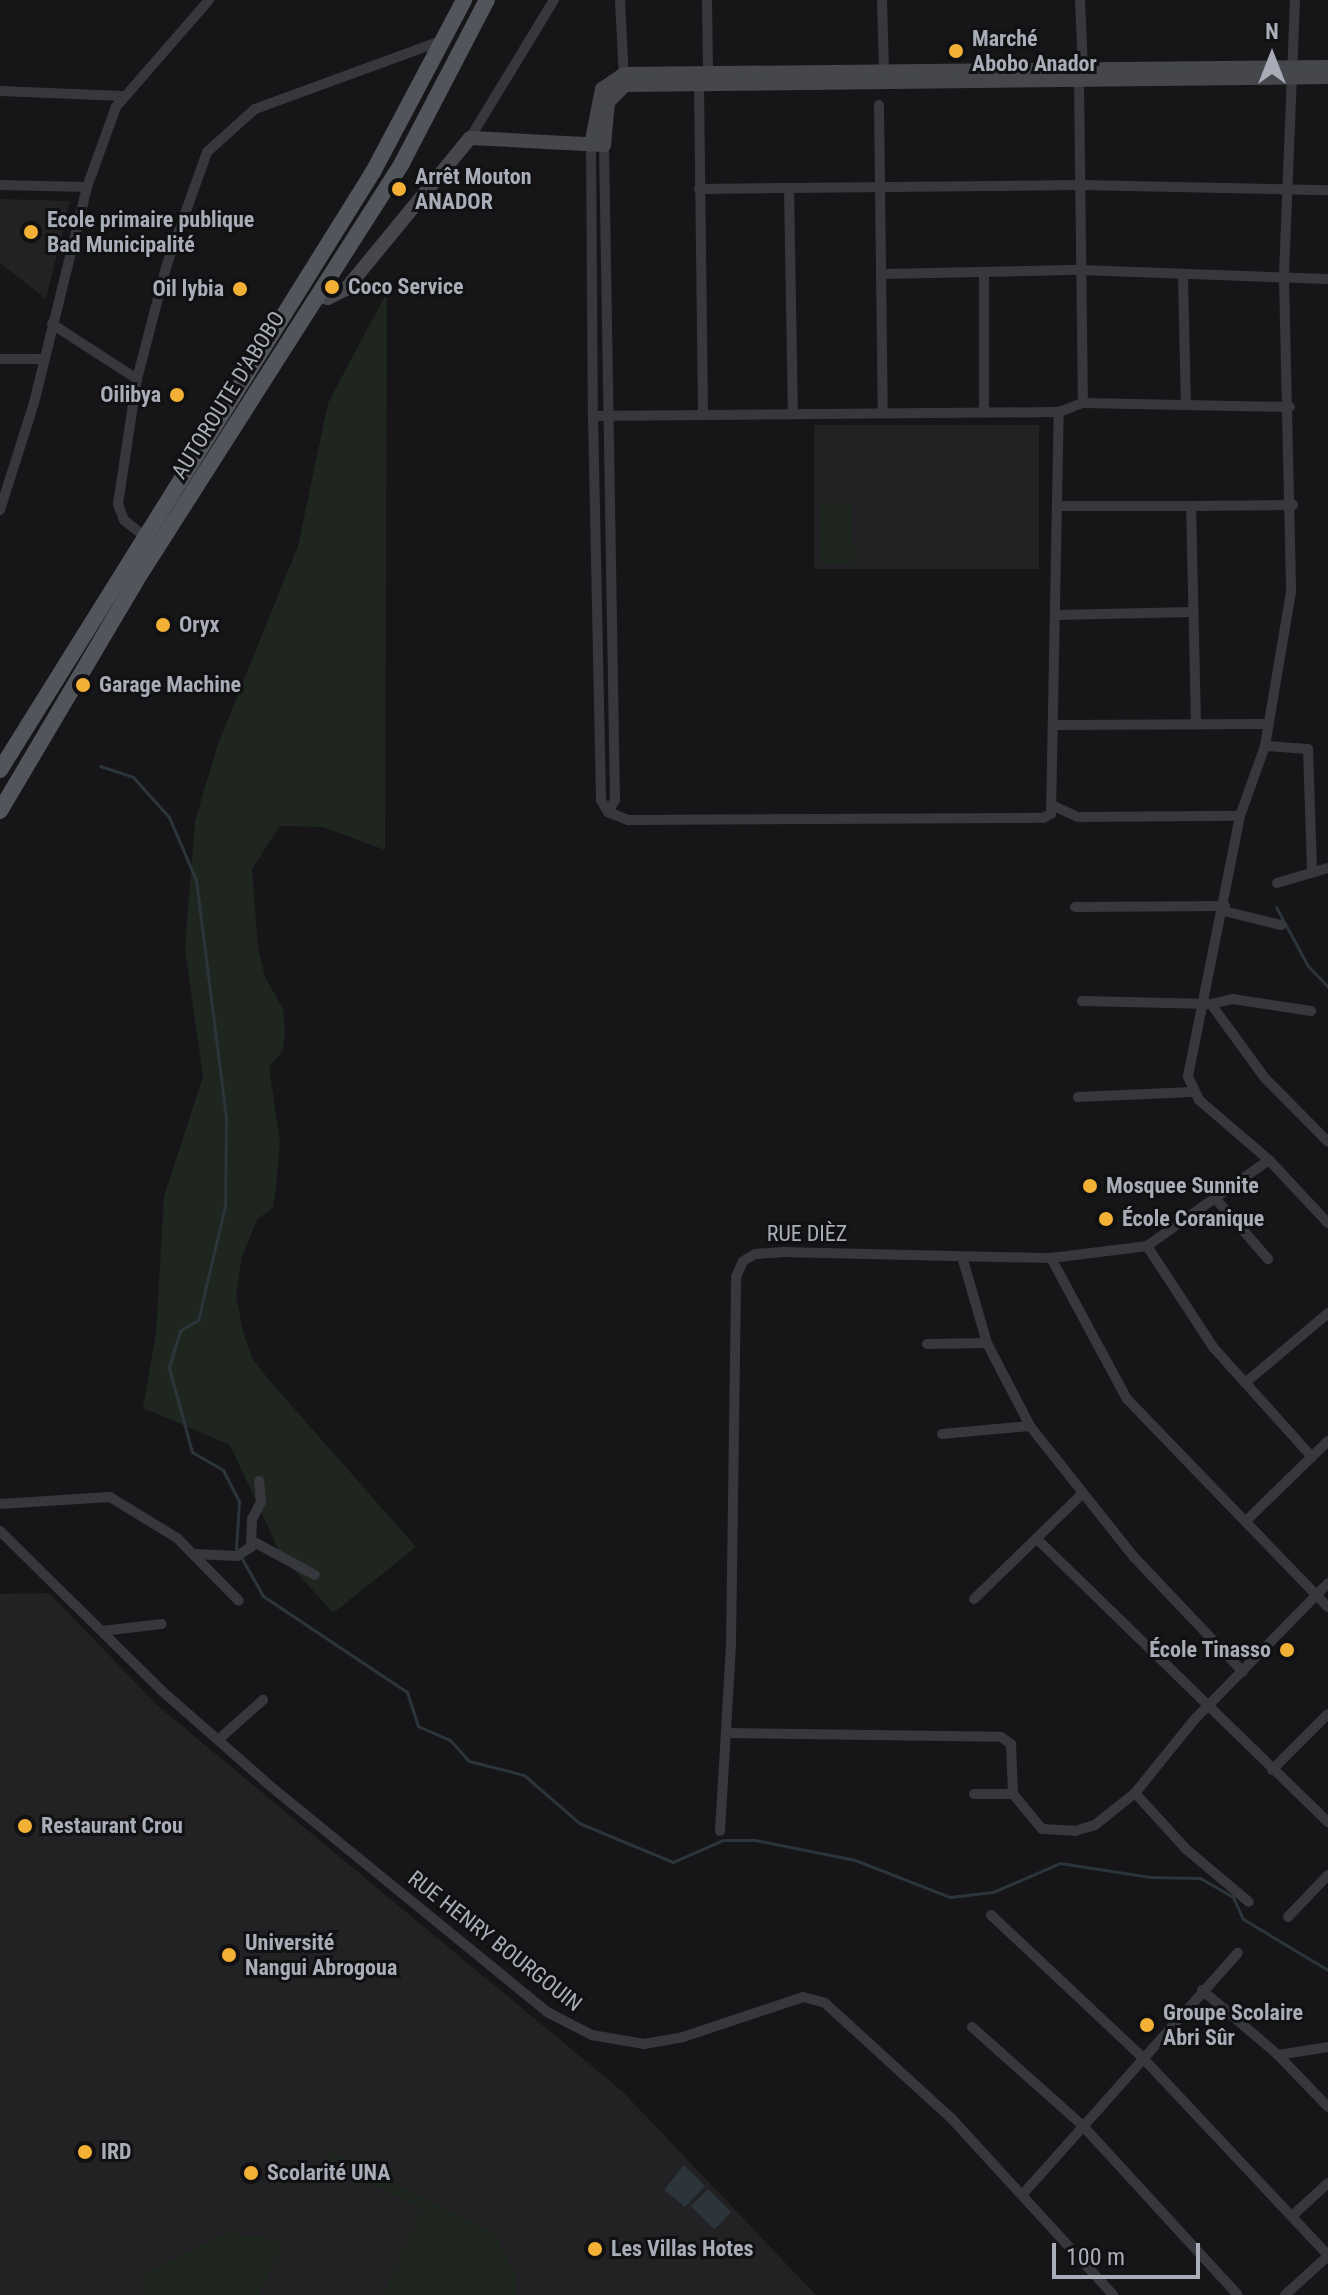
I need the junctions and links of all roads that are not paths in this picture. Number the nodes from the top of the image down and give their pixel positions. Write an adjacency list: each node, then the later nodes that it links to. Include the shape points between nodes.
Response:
1 (209, 0): 19 (street)
2 (464, 0): 10 (main road)
3 (487, 0): 37 (main road, AUTOROUTE D'ABOBO, via 402,163)
4 (554, 0): 21 (street)
5 (620, 0): 17 (street)
6 (707, 0): 16 (street)
7 (882, 0): 12 (street)
8 (1080, 0): 14 (street)
9 (1295, 0): 13 (street)
10 (445, 40): 41 (street, via 255,109 212,143 167,264); 56 (main road, via 373,172)
11 (1328, 67): 13 (main road)
12 (884, 70): 14 (main road); 16 (main road)
13 (1292, 72): 14 (main road); 15 (main road); 29 (street)
14 (1081, 75): 16 (main road); 24 (street)
15 (1328, 77)
16 (703, 79): 17 (main road); 28 (street)
17 (624, 80): 22 (main road, via 602,89)
18 (0, 91): 19 (street)
19 (122, 96): 26 (street)
20 (879, 105): 25 (street)
21 (470, 138): 22 (main road); 37 (main road, via 346,289 328,298)
22 (598, 145): 50 (street); 51 (street)
23 (0, 185): 26 (street)
24 (1080, 185): 25 (street); 29 (street); 31 (street)
25 (880, 186): 27 (street); 33 (street)
26 (87, 187): 38 (street)
27 (789, 188): 28 (street); 48 (street)
28 (699, 189): 49 (street)
29 (1286, 189): 30 (street); 35 (street)
30 (1328, 190)
31 (1080, 270): 32 (street); 34 (street); 42 (street)
32 (984, 272): 33 (street); 45 (street)
33 (881, 274): 47 (street)
34 (1183, 277): 35 (street); 43 (street)
35 (1284, 278): 36 (street); 44 (street)
36 (1328, 279)
37 (317, 296): 65 (main road, AUTOROUTE D'ABOBO, via 141,573)
38 (52, 324): 40 (street); 41 (street)
39 (0, 359): 40 (street)
40 (43, 359): 55 (street)
41 (137, 379): 56 (street, via 118,504 124,520)
42 (1083, 403): 43 (street); 46 (street)
43 (1186, 405): 44 (street)
44 (1290, 407): 52 (street)
45 (984, 412): 46 (street); 47 (street)
46 (1059, 412): 53 (street)
47 (883, 413): 48 (street)
48 (793, 414): 49 (street)
49 (703, 415): 51 (street)
50 (593, 416): 51 (street); 66 (street, via 601,800)
51 (610, 416): 66 (street, via 615,800)
52 (1293, 505): 54 (street); 60 (street, via 1291,592)
53 (1058, 506): 54 (street); 58 (street)
54 (1191, 506): 57 (street)
55 (0, 510)
56 (143, 535): 63 (main road)
57 (1193, 612): 58 (street); 59 (street)
58 (1056, 615): 61 (street)
59 (1196, 724): 60 (street); 61 (street)
60 (1268, 724): 62 (street)
61 (1055, 725): 64 (street)
62 (1265, 746): 67 (street); 69 (street, via 1308,749)
63 (0, 770)
64 (1054, 806): 66 (street, via 1043,818 628,820); 67 (street, via 1078,817)
65 (0, 811)
66 (608, 812)
67 (1240, 816): 72 (street)
68 (1328, 868): 69 (street)
69 (1312, 872): 70 (street)
70 (1277, 883)
71 (1075, 907): 72 (street)
72 (1224, 909): 73 (street); 75 (street)
73 (1281, 925)
74 (1082, 1001): 75 (street)
75 (1207, 1002): 76 (street, via 1232,999); 77 (street, via 1188,1064); 79 (street, via 1264,1077)
76 (1311, 1011)
77 (1192, 1092): 78 (street); 80 (street)
78 (1078, 1097)
79 (1328, 1142)
80 (1269, 1160): 81 (street, RUE DIÈZ); 82 (street)
81 (1215, 1198): 83 (street, RUE DIÈZ); 85 (street)
82 (1328, 1223)
83 (1147, 1246): 84 (street, RUE DIÈZ); 90 (street, via 1197,1326)
84 (1051, 1258): 86 (street, RUE DIÈZ); 98 (street, via 1127,1399)
85 (1268, 1259)
86 (963, 1260): 88 (street); 115 (street, RUE DIÈZ, via 781,1252 755,1254 743,1261 736,1277)
87 (1328, 1313): 90 (street)
88 (987, 1343): 89 (street); 91 (street)
89 (927, 1344)
90 (1245, 1383): 94 (street)
91 (1030, 1426): 92 (street); 96 (street)
92 (942, 1434)
93 (1328, 1441): 94 (street)
94 (1312, 1457): 98 (street)
95 (259, 1481): 101 (street)
96 (1082, 1494): 100 (street); 111 (street)
97 (0, 1504): 102 (street, via 110,1497)
98 (1247, 1520): 105 (street)
99 (0, 1531): 110 (street, RUE HENRY BOURGOUIN)
100 (1038, 1540): 106 (street); 113 (street)
101 (252, 1545): 102 (street, via 237,1556); 103 (street)
102 (195, 1554): 107 (street)
103 (315, 1575)
104 (1328, 1583): 105 (street)
105 (1316, 1595): 108 (street); 111 (street)
106 (974, 1599)
107 (239, 1601)
108 (1328, 1607)
109 (162, 1624): 110 (street)
110 (102, 1631): 116 (street, RUE HENRY BOURGOUIN)
111 (1243, 1672): 113 (street)
112 (263, 1700): 116 (street)
113 (1208, 1706): 117 (street); 118 (street)
114 (1328, 1714): 117 (street)
115 (728, 1733): 120 (street, via 1001,1737 1011,1744); 122 (street)
116 (219, 1739): 136 (street, RUE HENRY BOURGOUIN, via 322,1829 562,2021 612,2041 662,2042 787,2001 814,1998 952,2119)
117 (1272, 1770): 121 (street)
118 (1135, 1793): 120 (street, via 1095,1825 1055,1832 1042,1829); 124 (street, via 1186,1849)
119 (974, 1794): 120 (street)
120 (1013, 1794)
121 (1328, 1822)
122 (720, 1831)
123 (1328, 1875): 126 (street)
124 (1249, 1902)
125 (991, 1915): 132 (street)
126 (1288, 1917)
127 (1238, 1953): 128 (street)
128 (1202, 1990): 131 (street); 132 (street)
129 (972, 2027): 134 (street)
130 (1328, 2047): 131 (street)
131 (1278, 2055): 133 (street)
132 (1141, 2056): 134 (street); 137 (street)
133 (1328, 2107)
134 (1083, 2126): 136 (street); 140 (street)
135 (1328, 2183): 137 (street)
136 (1023, 2194): 139 (street, RUE HENRY BOURGOUIN)
137 (1292, 2216): 138 (street)
138 (1328, 2255): 141 (street)
139 (1113, 2295)
140 (1238, 2295)
141 (1285, 2295)

